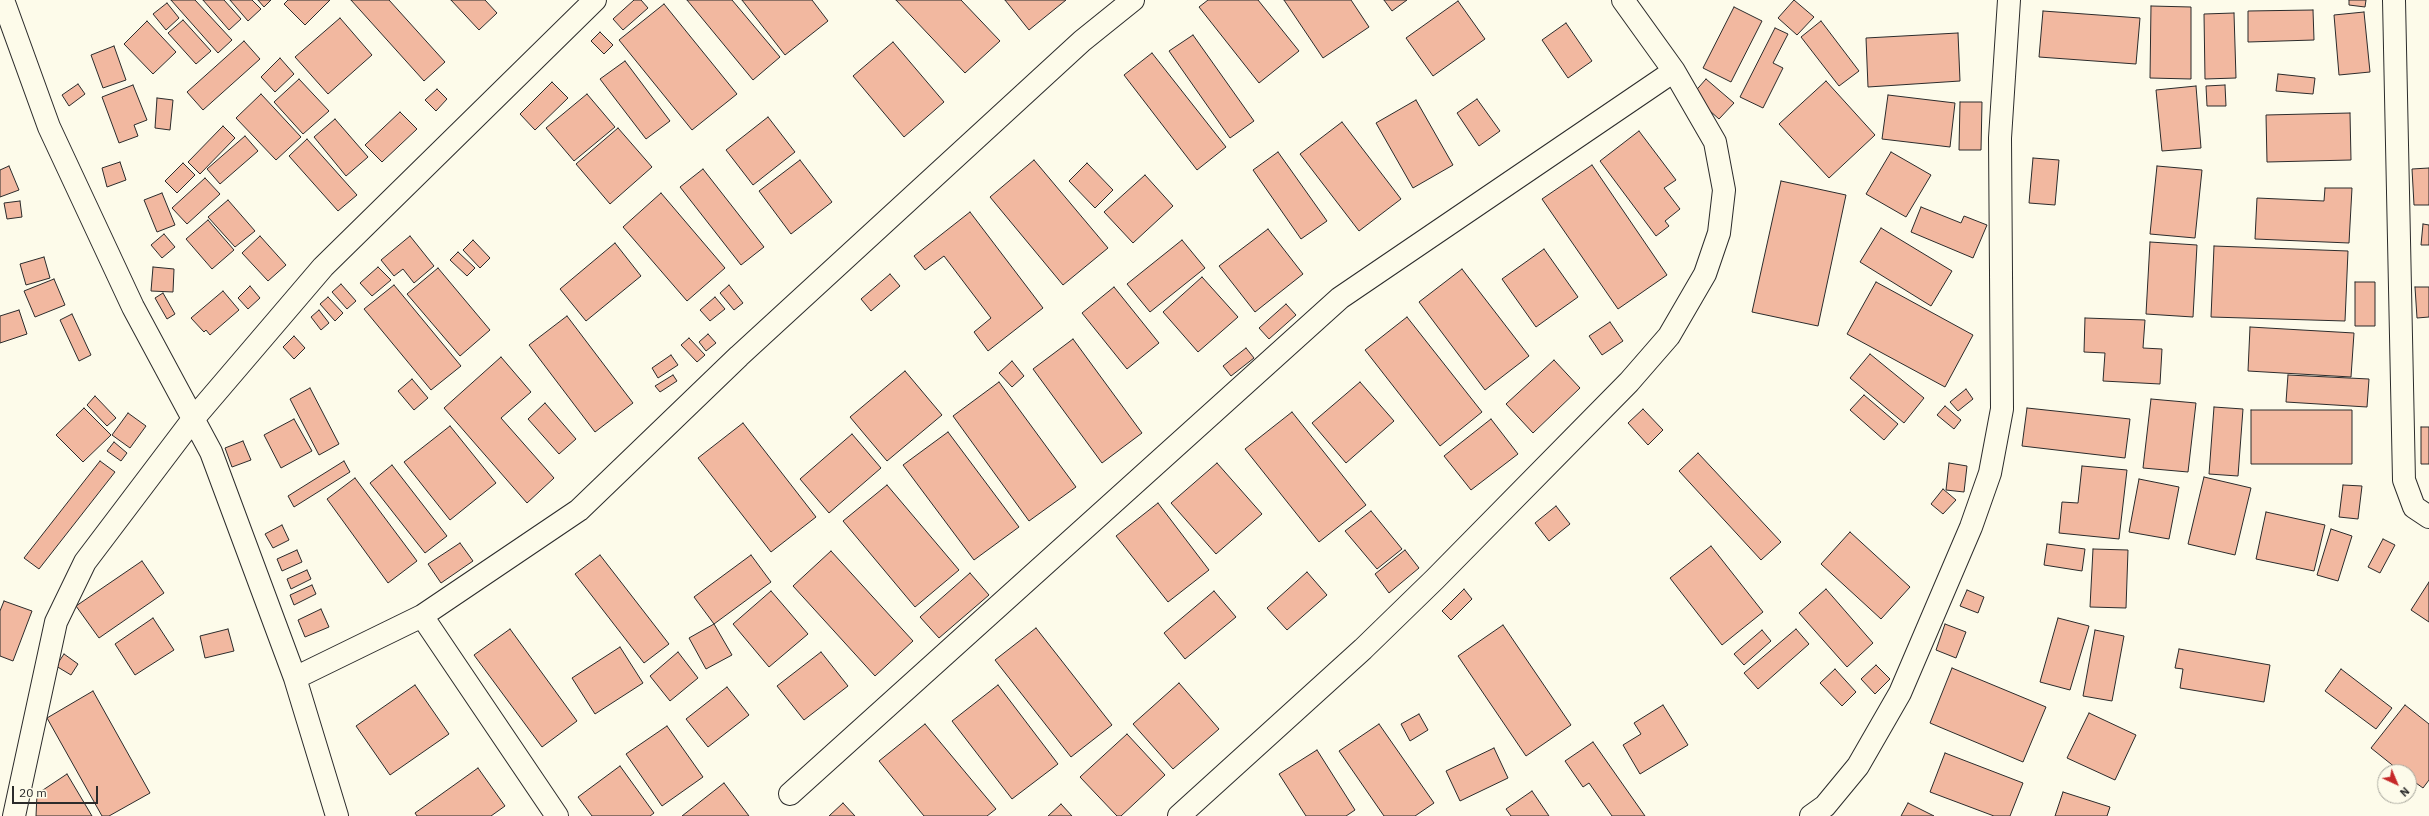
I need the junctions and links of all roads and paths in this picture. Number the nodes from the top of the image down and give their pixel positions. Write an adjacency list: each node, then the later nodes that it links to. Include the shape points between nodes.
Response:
1 (3, 0): 8 (street, via 52,134 133,307)
2 (595, 0): 8 (street, via 323,268)
3 (1133, 0): 10 (street, via 1082,41 757,340 579,510)
4 (1623, 0): 7 (street)
5 (2008, 0): 17 (street, via 2000,138 2002,409 1990,473 1971,528 1900,693 1858,766 1825,806)
6 (2394, 0): 9 (street, via 2404,480 2414,507)
7 (1674, 71): 12 (street, via 1340,298); 16 (street, via 1715,142 1724,190 1719,233 1705,274 1669,336 1629,382 1435,579 1357,654)
8 (194, 418): 11 (street, via 224,483); 13 (street, via 85,562 56,622)
9 (2429, 517)
10 (422, 616): 11 (street); 15 (street)
11 (295, 678): 14 (street)
12 (790, 794)
13 (14, 816)
14 (337, 816)
15 (557, 816)
16 (1179, 816)
17 (1811, 816)

